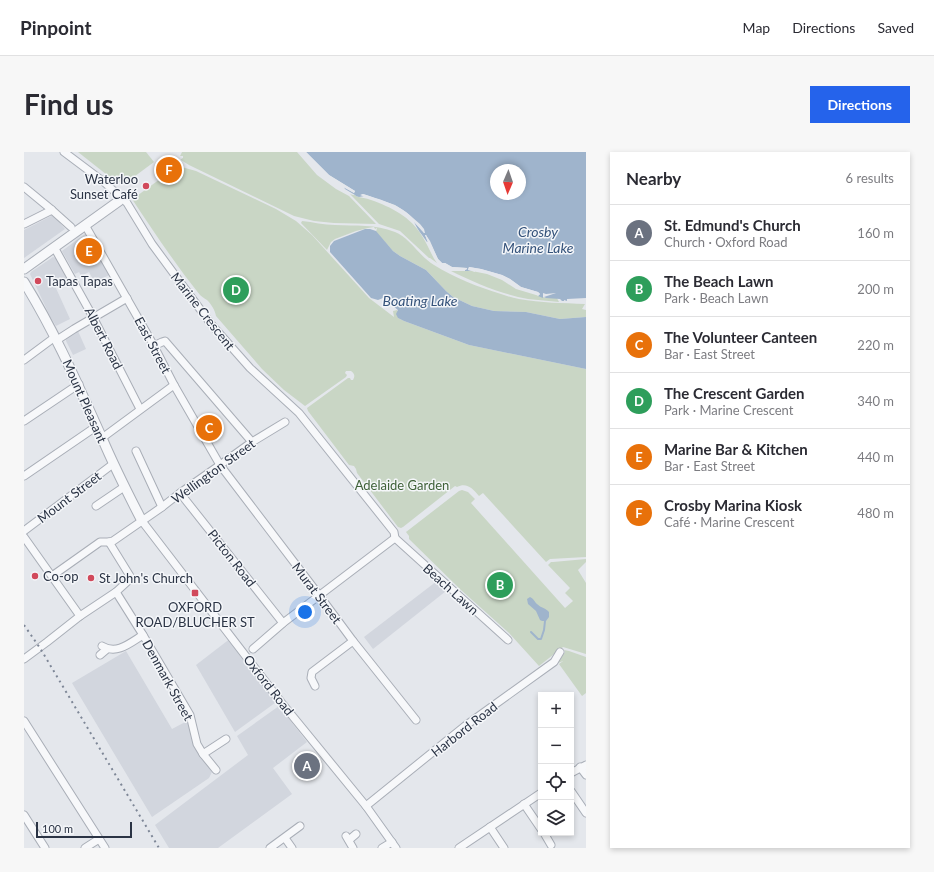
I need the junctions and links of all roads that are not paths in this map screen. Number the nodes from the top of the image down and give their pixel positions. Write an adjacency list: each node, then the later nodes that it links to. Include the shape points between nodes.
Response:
1 (64, 152): 3 (street, Marine Crescent)
2 (24, 187): 4 (street)
3 (121, 197): 6 (street); 35 (street, Marine Crescent, via 211,324 250,368 299,413 394,532)
4 (52, 210): 5 (street); 7 (street)
5 (24, 224)
6 (85, 225): 8 (street); 11 (street, East Street)
7 (71, 227)
8 (54, 247): 9 (street); 12 (street, Albert Road)
9 (24, 269)
10 (24, 282): 13 (street, Mount Pleasant)
11 (127, 298): 12 (street); 14 (street, East Street)
12 (93, 317): 13 (street); 18 (street, Albert Road)
13 (56, 338): 15 (street); 16 (street, Mount Pleasant)
14 (154, 346): 17 (street, East Street); 23 (street, via 166,341)
15 (24, 360)
16 (78, 384): 19 (street); 21 (street, Mount Pleasant)
17 (174, 385): 18 (street); 26 (street, East Street)
18 (140, 409): 22 (street)
19 (24, 421)
20 (285, 422): 23 (street, Wellington Street)
21 (97, 426): 22 (street, Mount Pleasant); 27 (street)
22 (102, 438): 25 (street, Mount Pleasant)
23 (252, 442): 26 (street, Wellington Street)
24 (136, 451): 31 (street)
25 (113, 464): 28 (street, Mount Pleasant); 33 (street, Mount Street)
26 (220, 466): 29 (street, Wellington Street); 39 (street, Murat Street)
27 (24, 476)
28 (124, 487): 30 (street); 32 (street, Mount Pleasant)
29 (180, 493): 31 (street, Wellington Street); 41 (street, Picton Road)
30 (96, 506)
31 (162, 507): 32 (street, Wellington Street)
32 (142, 521): 36 (street, Wellington Street); 61 (street, Oxford Road, via 281,702)
33 (24, 531)
34 (24, 537): 37 (street)
35 (395, 538): 39 (street); 43 (street, Beach Lawn)
36 (109, 542): 37 (street, Wellington Street, via 100,542); 38 (street, via 130,576)
37 (52, 576): 40 (street)
38 (116, 592): 40 (street); 42 (street, Denmark Street)
39 (319, 595): 41 (street); 44 (street, Murat Street)
40 (80, 616): 48 (street)
41 (283, 623): 45 (street)
42 (143, 635): 47 (street, via 115,650 104,648); 53 (street, Denmark Street, via 190,714)
43 (508, 640)
44 (353, 641): 49 (street, via 332,660 312,672 311,678); 50 (street, Murat Street)
45 (254, 649)
46 (560, 652): 61 (street, Harbord Road, via 554,662 465,726)
47 (100, 655)
48 (24, 659)
49 (315, 686)
50 (416, 720)
51 (24, 721): 69 (street)
52 (226, 739): 53 (street)
53 (203, 754): 55 (street, Denmark Street)
54 (583, 766): 56 (street); 57 (street)
55 (216, 770)
56 (574, 771)
57 (586, 775)
58 (538, 795): 60 (street)
59 (574, 795): 62 (street)
60 (524, 804): 64 (street); 66 (street)
61 (366, 806): 71 (street, Oxford Road)
62 (586, 813)
63 (24, 815): 73 (street)
64 (538, 825)
65 (300, 826): 70 (street)
66 (490, 827): 80 (street); 81 (street)
67 (356, 834): 78 (street, via 348,838)
68 (546, 836): 72 (street)
69 (99, 838): 74 (street); 75 (street)
70 (285, 838): 76 (street); 77 (street)
71 (394, 845): 79 (street)
72 (551, 845)
73 (45, 848)
74 (85, 848)
75 (105, 848)
76 (270, 848)
77 (292, 848)
78 (353, 848)
79 (382, 848)
80 (458, 848)
81 (504, 848)

